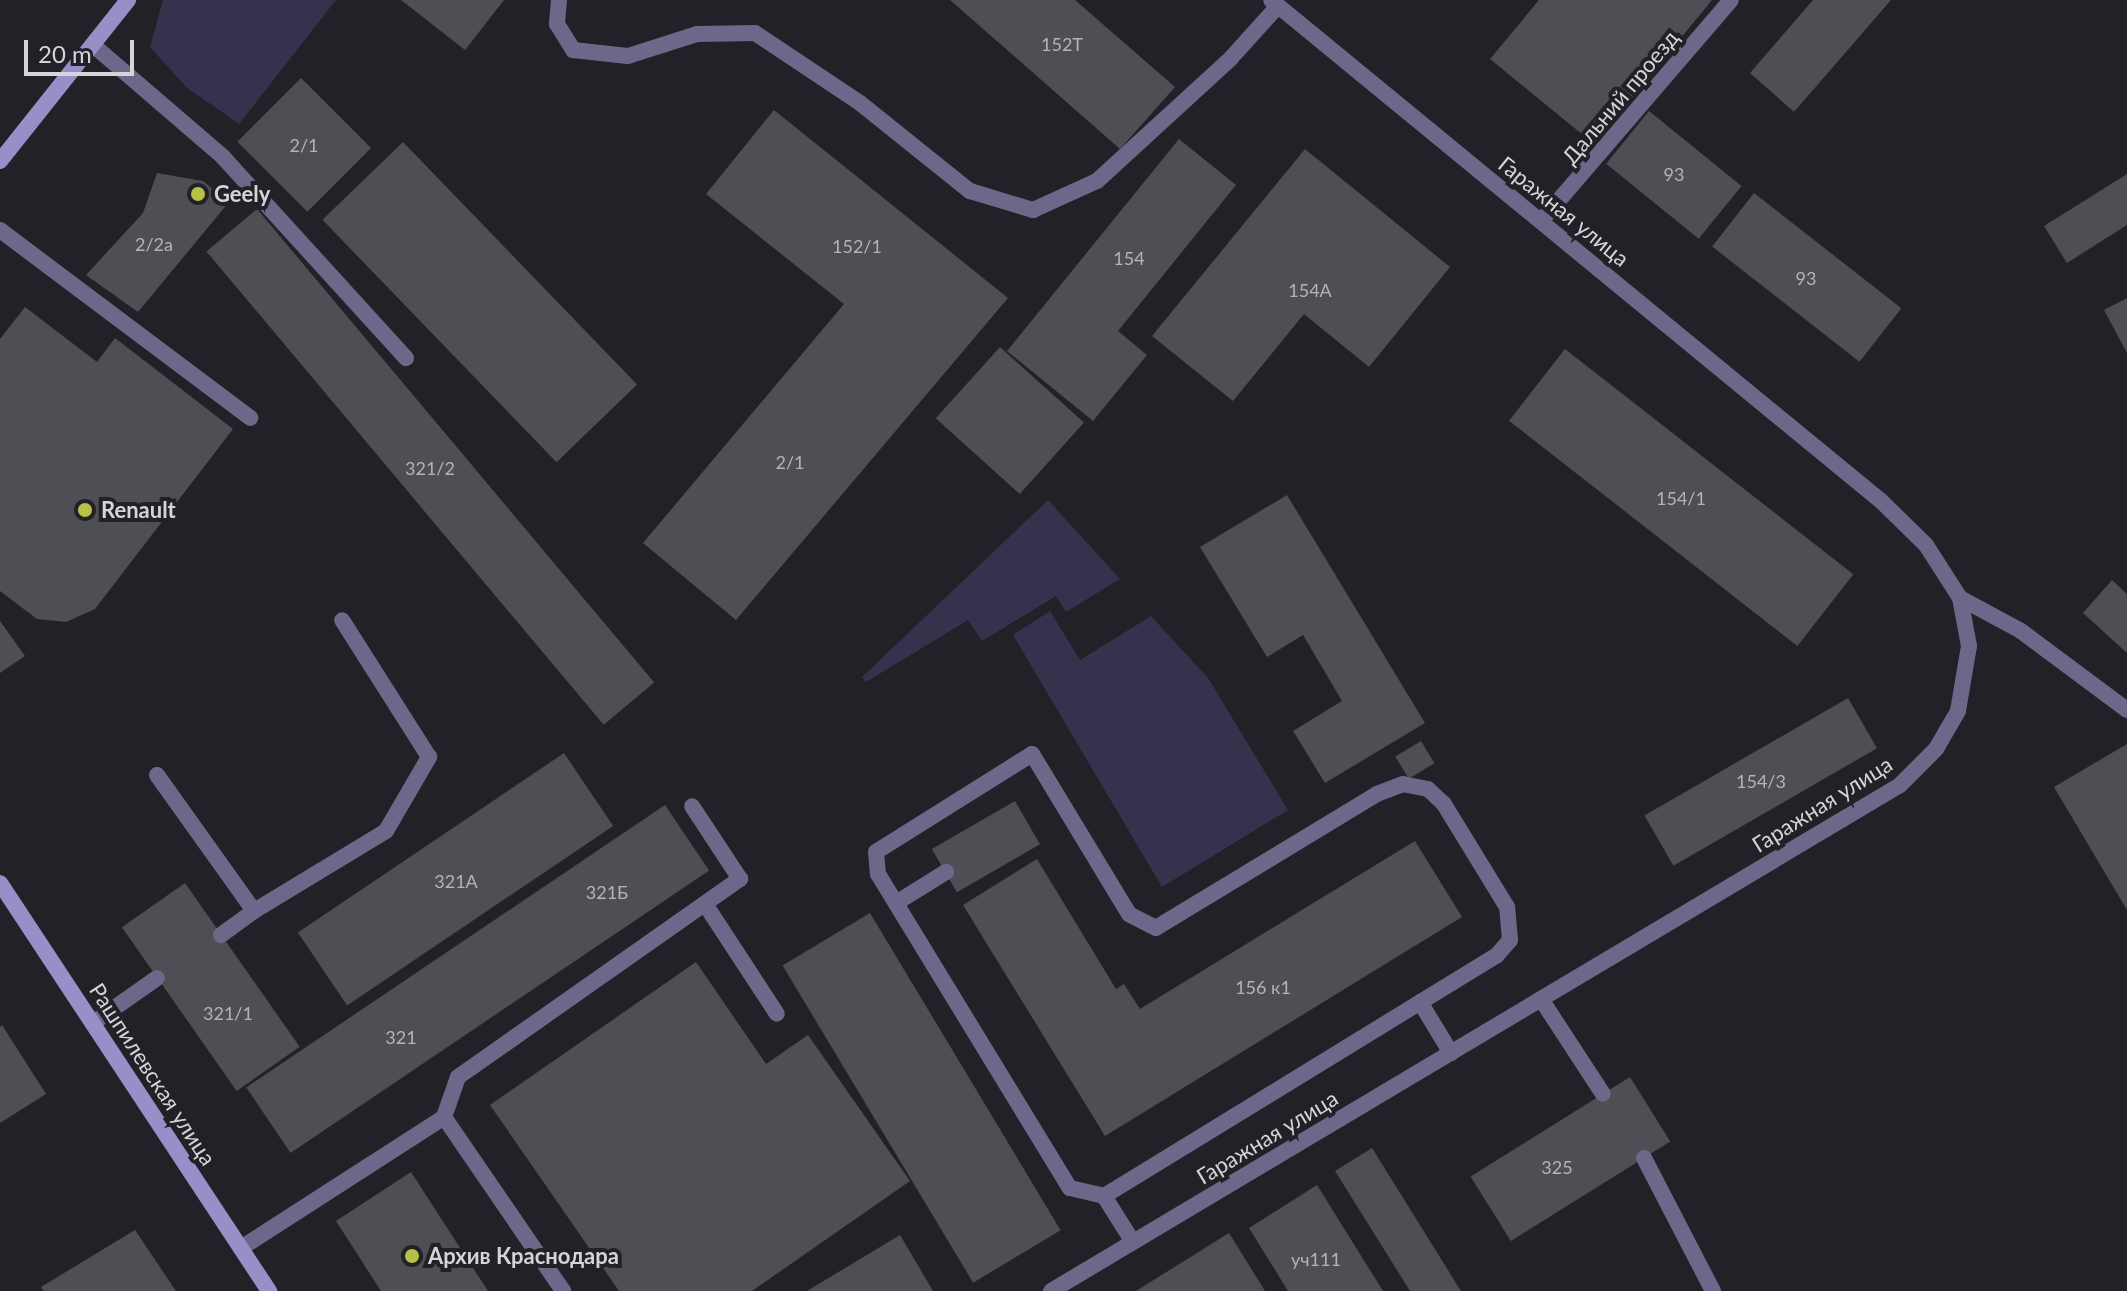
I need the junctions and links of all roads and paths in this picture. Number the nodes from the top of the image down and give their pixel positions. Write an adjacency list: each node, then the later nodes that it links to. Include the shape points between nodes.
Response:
1 (128, 0): 5 (street)
2 (559, 0): 4 (street, via 557,24 573,50 628,56 697,34 755,33 860,103 970,191 1033,210 1097,181 1231,58)
3 (1731, 0): 7 (street, Дальний проезд)
4 (1275, 3): 7 (street, Гаражная улица)
5 (93, 45): 6 (street); 9 (street, via 223,157)
6 (0, 161)
7 (1541, 221): 11 (street, Гаражная улица, via 1881,501 1926,545)
8 (0, 230): 10 (street)
9 (406, 358)
10 (250, 418)
11 (1960, 598): 13 (street, via 2021,631); 23 (street, Гаражная улица, via 1969,646 1958,711 1936,749 1900,785)
12 (342, 620): 20 (street, via 429,757 386,831)
13 (2127, 710)
14 (157, 775): 20 (street)
15 (692, 806): 19 (street, via 740,879)
16 (946, 872): 18 (street)
17 (0, 883): 26 (street, Рашпилевская улица)
18 (896, 903): 24 (street, via 878,874 876,852 1032,754 1129,914 1156,928 1377,794 1403,784 1428,789 1444,804 1512,921 1510,940 1497,955); 31 (street, via 1070,1188)
19 (705, 904): 25 (street); 29 (street, via 458,1077)
20 (254, 911): 21 (street)
21 (221, 935)
22 (157, 978): 26 (street)
23 (1541, 999): 27 (street, Гаражная улица); 28 (street)
24 (1420, 1002): 27 (street); 31 (street)
25 (777, 1014)
26 (93, 1023): 33 (street, Рашпилевская улица)
27 (1451, 1053): 32 (street, Гаражная улица)
28 (1603, 1094)
29 (444, 1117): 33 (street); 35 (street)
30 (1644, 1158): 37 (street)
31 (1104, 1196): 32 (street)
32 (1133, 1242): 36 (street, Гаражная улица)
33 (241, 1248): 34 (street, Рашпилевская улица)
34 (269, 1291)
35 (563, 1291)
36 (1052, 1291)
37 (1713, 1291)

